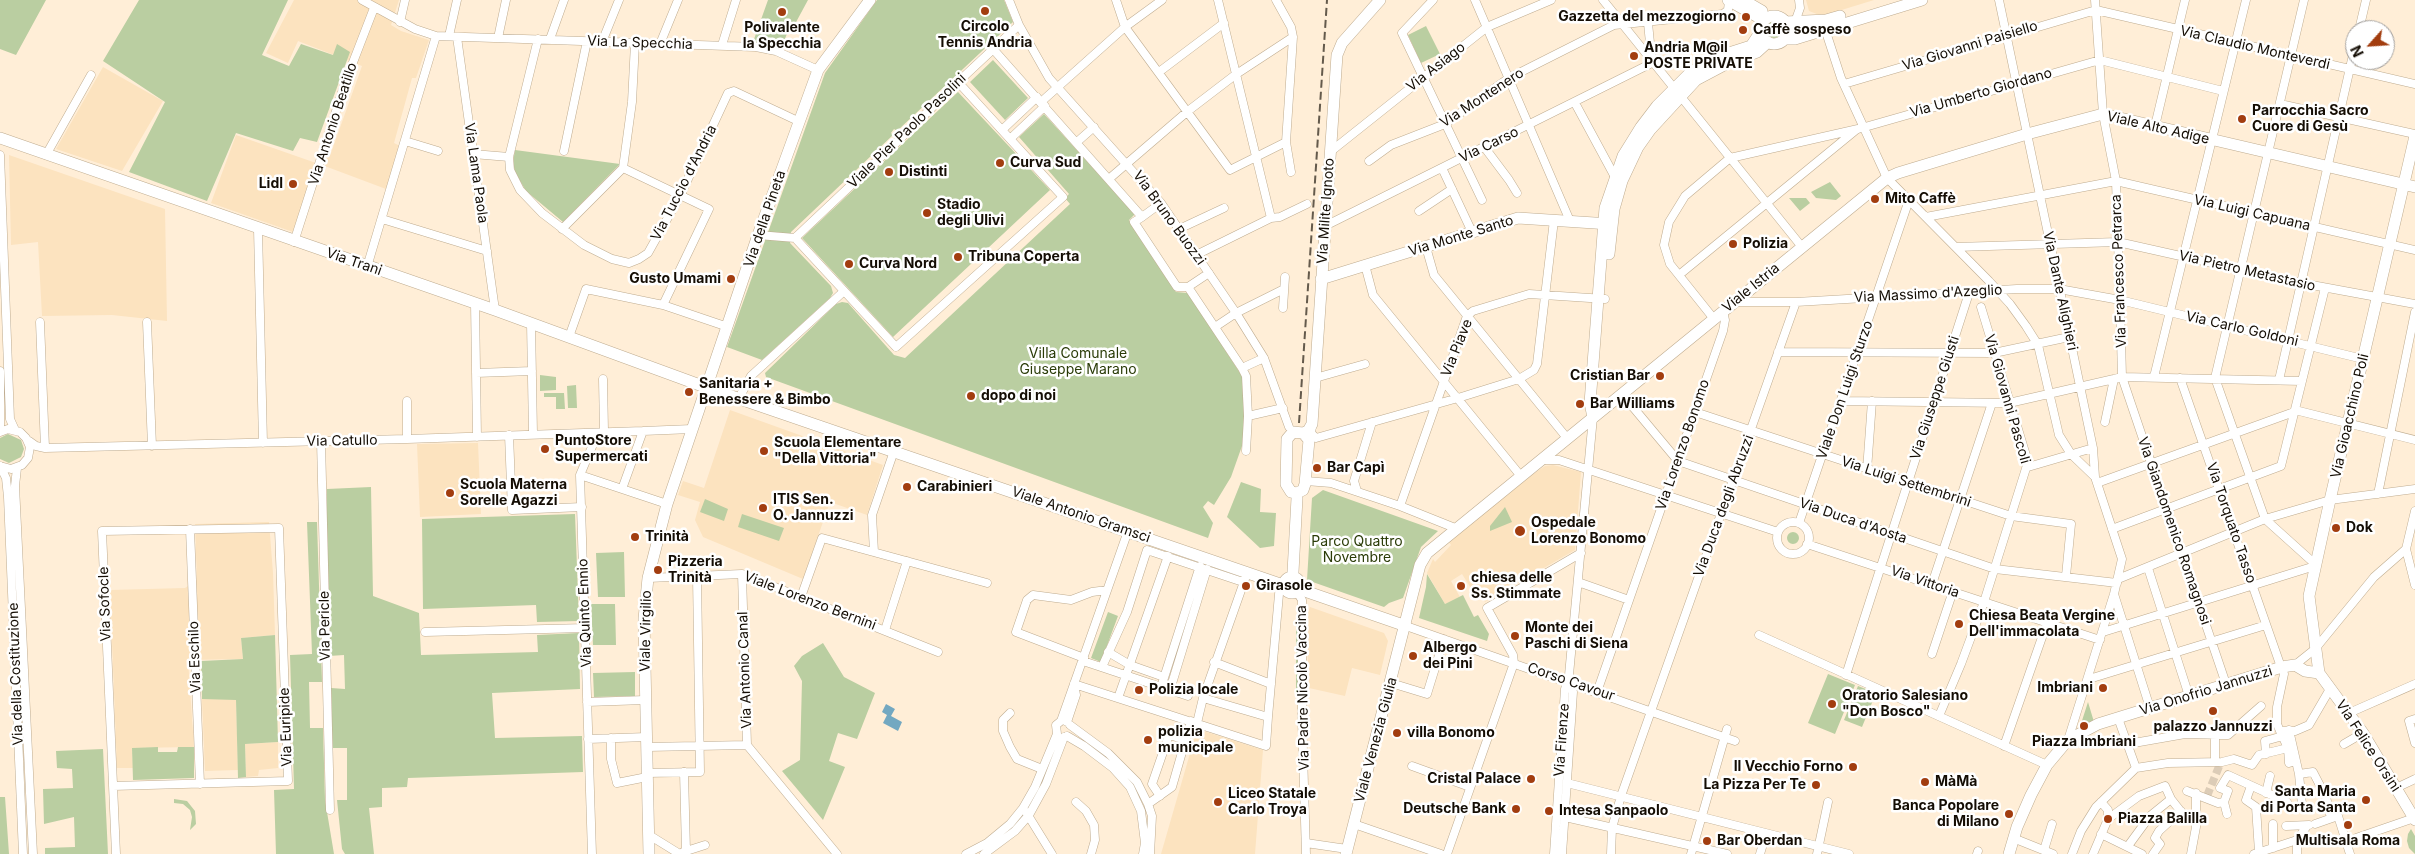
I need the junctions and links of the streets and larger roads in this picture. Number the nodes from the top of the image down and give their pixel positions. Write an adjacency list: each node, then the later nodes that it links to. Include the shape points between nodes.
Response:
1 (362, 0): 32 (street, Via La Specchia)
2 (405, 0): 35 (street)
3 (457, 0): 49 (street)
4 (506, 0): 51 (street)
5 (564, 0): 53 (street)
6 (619, 0): 56 (street)
7 (678, 0): 60 (street)
8 (736, 0): 61 (street)
9 (870, 0): 67 (street, Via della Pineta)
10 (1009, 0): 41 (street, Via Bruno Buozzi)
11 (1116, 0): 43 (street)
12 (1162, 0): 43 (street)
13 (1218, 0): 40 (street)
14 (1276, 0): 50 (street, via 1291,27)
15 (1380, 0): 107 (street, Via Milite Ignoto, via 1342,43 1337,55)
16 (1475, 0): 44 (street)
17 (1552, 0): 44 (street, Via Asiago)
18 (1603, 0): 42 (street)
19 (1728, 0): 38 (street, Via Montenero, via 1728,10 1723,14); 39 (street)
20 (1743, 0): 31 (street)
21 (1894, 0): 37 (street)
22 (1922, 0): 45 (street)
23 (1999, 0): 47 (street, Via Dante Alighieri)
24 (2095, 0): 33 (street, Via Francesco Petrarca)
25 (2185, 0): 46 (street)
26 (2246, 0): 59 (street)
27 (2304, 0): 63 (street)
28 (2366, 0): 34 (street)
29 (1431, 1): 73 (street, via 1402,33)
30 (1799, 4): 36 (street); 37 (street)
31 (1759, 5): 39 (street)
32 (374, 8): 35 (street, Via La Specchia); 155 (street, Via Antonio Beatillo)
33 (2096, 10): 46 (street, Via Claudio Monteverdi); 47 (street, Via Giovanni Paisiello); 64 (street, Via Francesco Petrarca)
34 (2361, 20)
35 (400, 22): 48 (street, Via La Specchia)
36 (1790, 22): 37 (street); 39 (street, via 1780,17); 54 (street)
37 (1810, 22)
38 (1648, 23): 42 (street, Via Montenero); 65 (street)
39 (1765, 23): 57 (street); 82 (street, via 1751,46 1691,72)
40 (1224, 24): 70 (street); 72 (street)
41 (1019, 25): 62 (street, Viale Pier Paolo Pasolini); 80 (street, Via Bruno Buozzi)
42 (1622, 25): 65 (street); 75 (street, Via Montenero, via 1612,26)
43 (1125, 27): 70 (street); 80 (street)
44 (1487, 27): 73 (street, Via Asiago); 75 (street)
45 (1825, 29): 54 (street); 78 (street)
46 (2178, 30): 59 (street, Via Claudio Monteverdi); 74 (street)
47 (2006, 35): 77 (street, Via Dante Alighieri); 78 (street, Via Giovanni Paisiello)
48 (436, 36): 49 (street, Via La Specchia); 101 (street)
49 (453, 36): 51 (street, Via La Specchia); 109 (street, Via Lama Paola)
50 (1292, 36): 72 (street); 103 (street)
51 (498, 38): 52 (street, Via La Specchia)
52 (538, 39): 53 (street, Via La Specchia); 112 (street)
53 (550, 39): 55 (street, Via La Specchia)
54 (1785, 39): 57 (street, via 1777,43)
55 (587, 41): 56 (street, Via La Specchia); 106 (street)
56 (602, 42): 58 (street, Via La Specchia)
57 (1768, 42): 82 (street, via 1757,52 1730,62)
58 (634, 43): 60 (street, Via La Specchia); 119 (street, via 632,102)
59 (2235, 43): 63 (street, Via Claudio Monteverdi); 81 (street)
60 (660, 44): 61 (street, Via La Specchia)
61 (722, 45): 67 (street, Via La Specchia, via 776,51)
62 (993, 49): 76 (street, Viale Pier Paolo Pasolini); 83 (street)
63 (2292, 55): 66 (street, Via Claudio Monteverdi); 85 (street)
64 (2100, 60): 74 (street); 77 (street, Via Umberto Giordano); 87 (street, Via Francesco Petrarca)
65 (1652, 63): 82 (street); 84 (street, Via Carso)
66 (2345, 68)
67 (818, 70): 89 (street, Via della Pineta)
68 (2350, 70): 88 (street)
69 (2354, 70): 79 (street, Via Claudio Monteverdi)
70 (1159, 72): 86 (street)
71 (91, 75): 111 (street)
72 (1235, 75): 86 (street); 113 (street)
73 (1423, 77): 90 (street); 107 (street, Via Asiago)
74 (2168, 77): 81 (street); 92 (street)
75 (1509, 78): 90 (street, Via Montenero); 91 (street)
76 (958, 82): 95 (street); 154 (street, Viale Pier Paolo Pasolini)
77 (2016, 83): 94 (street, Via Umberto Giordano); 96 (street, Via Dante Alighieri)
78 (1844, 84): 94 (street)
79 (2415, 84)
80 (1057, 87): 83 (street); 93 (street, Via Bruno Buozzi)
81 (2223, 91): 100 (street)
82 (1676, 92): 114 (street); 122 (street, via 1641,127 1629,144); 146 (street, via 1638,147)
83 (1041, 102): 95 (street); 99 (street); 102 (street)
84 (1575, 102): 91 (street, Via Carso); 122 (street)
85 (2280, 104): 88 (street); 108 (street)
86 (1188, 111): 113 (street, via 1230,170); 117 (street)
87 (2103, 114): 92 (street, Viale Alto Adige); 96 (street, Viale Alto Adige); 125 (street, Via Francesco Petrarca)
88 (2339, 117): 97 (street); 118 (street)
89 (800, 122): 130 (street, Via Tuccio d'Andria, via 729,92); 153 (street, Via della Pineta)
90 (1445, 124): 115 (street); 116 (street, Via Montenero, via 1391,145)
91 (1529, 125): 104 (street, Via Carso); 145 (street)
92 (2156, 126): 100 (street, Viale Alto Adige)
93 (1094, 127): 102 (street); 117 (street, Via Bruno Buozzi)
94 (1860, 128): 114 (street, Via Umberto Giordano); 124 (street); 134 (street)
95 (1002, 130): 99 (street)
96 (2026, 134): 124 (street, Viale Alto Adige); 129 (street, Via Dante Alighieri)
97 (2415, 135): 126 (street, Via Gioacchino Poli)
98 (0, 138): 111 (street, Via Trani)
99 (1010, 139): 179 (street, via 1063,197 896,347)
100 (2212, 140): 108 (street, Viale Alto Adige); 133 (street)
101 (405, 141): 105 (street); 143 (street)
102 (1077, 142): 123 (street)
103 (1286, 142): 113 (street); 121 (street)
104 (1484, 148): 115 (street, Via Carso); 128 (street)
105 (438, 151)
106 (564, 151)
107 (1330, 152): 147 (street, Via Milite Ignoto)
108 (2268, 153): 118 (street, Viale Alto Adige); 139 (street)
109 (473, 154): 112 (street); 163 (street, Via Lama Paola)
110 (0, 155): 255 (street, via 10,419)
111 (46, 155): 149 (street, Via Trani)
112 (509, 157): 150 (street, Via Tuccio d'Andria, via 510,170 527,200)
113 (1256, 157): 142 (street)
114 (1730, 158): 134 (street); 170 (street, via 1686,196 1669,222 1664,245 1670,264)
115 (1462, 159): 120 (street, Via Carso); 131 (street)
116 (1369, 161)
117 (1127, 163): 123 (street); 135 (street, Via Bruno Buozzi)
118 (2328, 167): 126 (street, Viale Alto Adige); 148 (street)
119 (623, 168): 130 (street); 150 (street)
120 (1442, 168): 127 (street); 147 (street, Via Carso)
121 (1291, 172)
122 (1615, 176): 146 (street, via 1605,208)
123 (1110, 178): 140 (street)
124 (1887, 178): 132 (street); 160 (street, Viale Istria)
125 (2116, 181): 129 (street); 133 (street, Via Luigi Capuana); 156 (street, Via Francesco Petrarca)
126 (2409, 186): 158 (street, Via Gioacchino Poli)
127 (1452, 189): 138 (street); 152 (street)
128 (1517, 193)
129 (2039, 195): 141 (street); 157 (street, Via Dante Alighieri)
130 (680, 196): 150 (street, Via Tuccio d'Andria, via 648,253 629,263 596,252); 190 (street, via 709,209)
131 (1482, 200)
132 (1910, 200): 141 (street); 182 (street, Viale Don Luigi Sturzo)
133 (2197, 200): 139 (street, Via Luigi Capuana); 165 (street)
134 (1766, 202): 160 (street); 170 (street)
135 (1161, 203): 140 (street); 151 (street, Via Bruno Buozzi)
136 (1306, 204): 142 (street)
137 (1224, 208): 151 (street)
138 (1418, 211)
139 (2255, 214): 148 (street, Via Luigi Capuana); 168 (street)
140 (1142, 216): 174 (street, via 1134,222 1177,287)
141 (1926, 217): 161 (street)
142 (1271, 218): 164 (street)
143 (382, 219): 163 (street); 167 (street)
144 (1554, 220): 145 (street, Via Monte Santo); 152 (street, Via Monte Santo, via 1518,218); 181 (street)
145 (1570, 221): 146 (street, Via Monte Santo)
146 (1607, 224): 184 (street)
147 (1325, 226): 172 (street, Via Milite Ignoto)
148 (2314, 228): 158 (street, Via Luigi Capuana); 173 (street)
149 (258, 229): 155 (street, Via Trani); 271 (street)
150 (562, 229)
151 (1179, 230): 164 (street, Via Bruno Buozzi)
152 (1472, 232): 159 (street, Via Monte Santo)
153 (758, 236): 154 (street); 205 (street, Via della Pineta)
154 (795, 238): 179 (street)
155 (294, 242): 167 (street, Via Trani)
156 (2118, 242): 157 (street, Via Pietro Metastasio); 165 (street, Via Pietro Metastasio); 185 (street, Via Francesco Petrarca)
157 (2050, 243): 161 (street, Via Pietro Metastasio); 176 (street, Via Dante Alighieri)
158 (2388, 246): 162 (street, Via Luigi Capuana); 183 (street, Via Gioacchino Poli)
159 (1426, 247): 166 (street, Via Monte Santo); 198 (street, via 1434,275)
160 (1802, 247): 186 (street, Viale Istria)
161 (1956, 248): 178 (street)
162 (2415, 250)
163 (487, 251): 193 (street, Via Lama Paola)
164 (1196, 255): 169 (street, Via Bruno Buozzi)
165 (2184, 256): 168 (street, Via Pietro Metastasio); 195 (street)
166 (1365, 265): 172 (street, Via Monte Santo); 230 (street, via 1373,295)
167 (367, 267): 188 (street, Via Trani)
168 (2240, 270): 173 (street, Via Pietro Metastasio); 203 (street)
169 (1209, 273): 174 (street); 197 (street, Via Bruno Buozzi)
170 (1679, 275): 199 (street)
171 (1285, 277): 177 (street)
172 (1322, 279): 223 (street, Via Milite Ignoto)
173 (2301, 283): 175 (street, Via Pietro Metastasio); 208 (street)
174 (1188, 287): 204 (street)
175 (2325, 288): 183 (street, Via Pietro Metastasio); 210 (street)
176 (2059, 289): 178 (street, Via Massimo d'Azeglio); 185 (street, Via Massimo d'Azeglio); 207 (street, Via Dante Alighieri)
177 (1284, 290): 192 (street); 197 (street)
178 (1998, 291): 180 (street, Via Massimo d'Azeglio); 209 (street)
179 (844, 292): 237 (street, via 751,376)
180 (1968, 293): 182 (street, Via Massimo d'Azeglio); 213 (street, Via Giuseppe Giusti)
181 (1545, 295): 184 (street, Via Piave); 198 (street, Via Piave, via 1529,294 1473,311); 228 (street, via 1537,364 1534,370)
182 (1878, 297): 187 (street, Via Massimo d'Azeglio); 212 (street, Viale Don Luigi Sturzo)
183 (2377, 298): 189 (street, Via Pietro Metastasio); 216 (street, Via Gioacchino Poli)
184 (1601, 299): 234 (street); 250 (street, via 1590,403)
185 (2120, 300): 195 (street, Via Carlo Goldoni); 224 (street, Via Francesco Petrarca)
186 (1734, 302): 187 (street, Via Massimo d'Azeglio); 194 (street, Viale Istria)
187 (1796, 302): 211 (street, Via Duca degli Abruzzi)
188 (474, 303): 193 (street, Via Trani); 221 (street)
189 (2415, 304)
190 (663, 305): 205 (street); 206 (street, via 586,289)
191 (1981, 307): 214 (street, Via Giovanni Pascoli)
192 (1283, 308)
193 (495, 310): 202 (street, Via Trani)
194 (1723, 311): 199 (street, Viale Istria); 248 (street, Via Lorenzo Bonomo, via 1723,331)
195 (2171, 312): 203 (street, Via Carlo Goldoni); 222 (street)
196 (2415, 312): 262 (street)
197 (1236, 313): 204 (street); 215 (street, Via Bruno Buozzi)
198 (1467, 316): 228 (street); 230 (street, Via Piave)
199 (1714, 319): 236 (street, Viale Istria)
200 (40, 322): 274 (street)
201 (147, 322): 273 (street)
202 (531, 323): 206 (street, Via Trani); 220 (street)
203 (2227, 326): 208 (street, Via Carlo Goldoni); 226 (street)
204 (1215, 327): 218 (street)
205 (728, 328): 233 (street, Via della Pineta)
206 (569, 337): 233 (street, Via Trani)
207 (2069, 337): 209 (street); 232 (street, Via Dante Alighieri)
208 (2289, 339): 210 (street, Via Carlo Goldoni); 229 (street)
209 (2038, 345): 214 (street); 235 (street)
210 (2311, 346): 216 (street, Via Carlo Goldoni); 231 (street)
211 (1778, 352): 212 (street); 259 (street, Via Duca degli Abruzzi)
212 (1859, 352): 213 (street); 240 (street, Viale Don Luigi Sturzo)
213 (1949, 353): 214 (street); 242 (street, Via Giuseppe Giusti)
214 (1994, 353): 243 (street, Via Giovanni Pascoli)
215 (1264, 358): 218 (street); 246 (street, Via Bruno Buozzi)
216 (2363, 358): 253 (street, Via Gioacchino Poli)
217 (1365, 364): 223 (street)
218 (1242, 368): 249 (street, via 1246,376)
219 (0, 371): 256 (street)
220 (532, 371): 221 (street); 260 (street)
221 (476, 374): 265 (street)
222 (2154, 377): 224 (street); 225 (street)
223 (1315, 378): 264 (street, Via Milite Ignoto, via 1312,424)
224 (2118, 378): 232 (street); 252 (street, Via Francesco Petrarca); 283 (street, Via Giandomenico Romagnosi)
225 (2180, 378): 226 (street); 272 (street, Via Torquato Tasso)
226 (2215, 378): 229 (street); 261 (street)
227 (603, 379): 257 (street)
228 (1519, 379): 238 (street); 266 (street)
229 (2279, 380): 231 (street)
230 (1443, 381): 238 (street); 244 (street, Via Piave)
231 (2302, 381): 247 (street)
232 (2080, 387): 235 (street); 275 (street, Via Dante Alighieri)
233 (708, 388): 237 (street, Viale Antonio Gramsci); 254 (street, Viale Virgilio)
234 (1597, 389): 236 (street, via 1603,399); 250 (street)
235 (2050, 394): 243 (street); 279 (street, via 2059,435)
236 (1619, 396): 250 (street, Viale Istria); 282 (street)
237 (738, 398): 276 (street, Viale Antonio Gramsci)
238 (1458, 398): 244 (street); 290 (street)
239 (406, 401): 267 (street)
240 (1842, 401): 241 (street); 278 (street, Viale Don Luigi Sturzo)
241 (1872, 401): 242 (street); 288 (street)
242 (1933, 402): 245 (street); 295 (street, Via Giuseppe Giusti)
243 (2009, 403): 245 (street); 285 (street, Via Giovanni Pascoli)
244 (1436, 404): 251 (street); 307 (street, Via Piave)
245 (1992, 404): 303 (street)
246 (1283, 408): 249 (street); 264 (street, Via Bruno Buozzi)
247 (2294, 411): 253 (street); 261 (street); 291 (street, via 2281,466)
248 (1695, 412): 259 (street, Via Luigi Settembrini); 282 (street, Via Lorenzo Bonomo)
249 (1248, 416): 277 (street)
250 (1593, 417): 266 (street, Viale Istria); 287 (street)
251 (1372, 422): 264 (street); 299 (street, via 1354,480)
252 (2105, 422)
253 (2347, 424): 262 (street); 304 (street, Via Gioacchino Poli)
254 (692, 429): 258 (street, Via Catullo); 305 (street, Viale Virgilio)
255 (15, 430): 256 (street); 270 (street)
256 (0, 431)
257 (604, 431): 258 (street, Via Catullo); 260 (street, Via Catullo); 289 (street, Via Quinto Ennio, via 594,442)
258 (642, 431): 297 (street)
259 (1751, 431): 278 (street, Via Luigi Settembrini); 294 (street, Via Duca degli Abruzzi)
260 (533, 434): 263 (street, Via Catullo)
261 (2234, 434): 272 (street); 291 (street)
262 (2390, 434): 268 (street); 301 (street)
263 (510, 435): 265 (street, Via Catullo); 308 (street, via 512,510)
264 (1301, 435): 293 (street); 300 (street, Via Bruno Buozzi, via 1286,439 1286,484)
265 (477, 437): 267 (street, Via Catullo)
266 (1567, 438): 281 (street, Viale Istria)
267 (407, 439): 269 (street, Via Catullo)
268 (2415, 440)
269 (321, 441): 271 (street, Via Catullo); 465 (street, Via Pericle)
270 (29, 442): 274 (street, Via Catullo); 280 (street)
271 (263, 443): 273 (street, Via Catullo)
272 (2203, 444): 283 (street); 298 (street, Via Torquato Tasso)
273 (152, 446): 274 (street, Via Catullo)
274 (44, 448): 280 (street, via 35,450)
275 (2093, 448): 279 (street); 292 (street, Via Dante Alighieri)
276 (894, 451): 319 (street, Viale Antonio Gramsci); 327 (street, via 872,515)
277 (1246, 452)
278 (1823, 454): 288 (street, Via Luigi Settembrini); 306 (street, Viale Don Luigi Sturzo)
279 (2070, 454): 285 (street); 292 (street)
280 (28, 458): 286 (street)
281 (1540, 460): 287 (street, via 1552,458); 290 (street, Viale Istria)
282 (1678, 461): 294 (street, Via Duca d'Aosta); 302 (street, Via Lorenzo Bonomo)
283 (2151, 464): 292 (street); 309 (street, Via Giandomenico Romagnosi)
284 (0, 466): 286 (street, Via della Costituzione); 497 (street, Via della Costituzione, via 6,478 8,497)
285 (2028, 467): 312 (street, Via Giovanni Pascoli)
286 (17, 468): 498 (street, Via della Costituzione, via 15,486)
287 (1589, 469): 302 (street); 328 (street)
288 (1867, 470): 295 (street, Via Luigi Settembrini)
289 (580, 475): 297 (street); 308 (street, Via Quinto Ennio)
290 (1520, 476): 316 (street, Viale Istria)
291 (2250, 478): 298 (street); 313 (street)
292 (2096, 480): 318 (street, Via Dante Alighieri)
293 (1306, 481): 299 (street, via 1326,481); 300 (street, via 1305,487)
294 (1733, 481): 306 (street, Via Duca d'Aosta); 311 (street, Via Duca degli Abruzzi)
295 (1908, 483): 303 (street, Via Luigi Settembrini); 322 (street, Via Giuseppe Giusti)
296 (2415, 489): 301 (street)
297 (622, 490): 305 (street)
298 (2219, 490): 309 (street); 320 (street, Via Torquato Tasso)
299 (1357, 491): 307 (street)
300 (1296, 494): 342 (street)
301 (2378, 494): 304 (street)
302 (1666, 495): 311 (street); 354 (street, Via Lorenzo Bonomo)
303 (1960, 500): 312 (street, Via Luigi Settembrini); 326 (street)
304 (2330, 500): 313 (street); 333 (street, Via Gioacchino Poli)
305 (667, 504): 341 (street, Viale Virgilio)
306 (1805, 505): 314 (street, Viale Don Luigi Sturzo); 322 (street, Via Duca d'Aosta)
307 (1400, 506): 316 (street)
308 (582, 507): 362 (street, Via Quinto Ennio)
309 (2166, 509): 318 (street); 329 (street, Via Giandomenico Romagnosi)
310 (2415, 511): 325 (street)
311 (1721, 514): 321 (street); 405 (street, Via Duca degli Abruzzi)
312 (2012, 516): 336 (street, Via Giovanni Pascoli); 339 (street, Via Luigi Settembrini, via 2071,524)
313 (2265, 520): 320 (street); 333 (street)
314 (1798, 524): 321 (street, via 1786,524); 323 (street, via 1806,530)
315 (279, 528): 317 (street, Via Sofocle); 446 (street, Via Euripide, via 288,781)
316 (1455, 528): 360 (street, Viale Istria, via 1430,550 1422,562)
317 (190, 529): 446 (street, Via Eschilo); 447 (street, Via Sofocle, via 102,531)
318 (2112, 529): 343 (street, Via Dante Alighieri, via 2122,559)
319 (1128, 531): 332 (street, Viale Antonio Gramsci); 349 (street)
320 (2234, 531): 329 (street); 347 (street, Via Torquato Tasso)
321 (1778, 532): 323 (street, via 1778,543 1788,553 1801,551)
322 (1891, 534): 326 (street, Via Duca d'Aosta); 334 (street, Via Giuseppe Giusti)
323 (1807, 544): 334 (street, Via Vittoria)
324 (2415, 547): 325 (street)
325 (2406, 549): 348 (street); 369 (street, via 2374,577)
326 (1943, 551): 336 (street, Via Duca d'Aosta); 346 (street)
327 (874, 552): 331 (street); 353 (street, via 822,538)
328 (1581, 553): 344 (street); 376 (street, via 1487,608 1513,654)
329 (2182, 554): 335 (street); 356 (street, Via Giandomenico Romagnosi)
330 (1168, 556): 332 (street, Viale Antonio Gramsci); 371 (street, Viale Antonio Gramsci, via 1147,550 1127,612); 378 (street)
331 (907, 561): 345 (street); 363 (street)
332 (1204, 565): 340 (street, Viale Antonio Gramsci); 385 (street); 395 (street)
333 (2315, 565): 347 (street); 369 (street, Via Gioacchino Poli, via 2309,596)
334 (1881, 567): 346 (street, Via Vittoria); 384 (street, Via Giuseppe Giusti)
335 (2148, 568): 343 (street); 357 (street)
336 (1995, 569): 339 (street, Via Duca d'Aosta); 355 (street, Via Giovanni Pascoli)
337 (742, 574): 338 (street, Viale Lorenzo Bernini); 353 (street, Viale Lorenzo Bernini); 429 (street, Via Antonio Canal)
338 (697, 576): 341 (street, Viale Lorenzo Bernini); 430 (street)
339 (2066, 576): 343 (street, Via Duca d'Aosta)
340 (1245, 577): 342 (street, Viale Antonio Gramsci); 375 (street)
341 (648, 578): 401 (street, Viale Virgilio, via 644,619)
342 (1288, 579): 350 (street, Viale Antonio Gramsci, via 1287,592); 390 (street)
343 (2118, 581): 352 (street, Via Dante Alighieri)
344 (1578, 582): 354 (street); 387 (street)
345 (987, 583)
346 (1932, 584): 351 (street, Via Vittoria)
347 (2252, 585): 356 (street); 359 (street, Via Torquato Tasso)
348 (2415, 585)
349 (1107, 590): 374 (street); 374 (street, via 1071,600 1033,595 1027,600 1016,632)
350 (1298, 590): 360 (street); 489 (street, Via Padre Nicolò Vaccina, via 1302,600)
351 (1953, 591): 355 (street, Via Vittoria); 373 (street)
352 (2114, 594): 361 (street); 366 (street, Via Dante Alighieri)
353 (801, 597): 363 (street, Viale Lorenzo Bernini)
354 (1629, 600): 396 (street, Via Lorenzo Bonomo)
355 (1984, 602): 358 (street, Via Vittoria); 408 (street, Via Giovanni Pascoli)
356 (2198, 602): 357 (street); 368 (street, Via Giandomenico Romagnosi)
357 (2162, 614): 361 (street); 372 (street)
358 (2047, 623): 366 (street, Via Vittoria); 431 (street)
359 (2266, 625): 368 (street); 381 (street, Via Torquato Tasso)
360 (1406, 626): 367 (street, Corso Cavour); 388 (street, Viale Venezia Giulia)
361 (2124, 626): 366 (street); 377 (street)
362 (586, 628): 364 (street); 402 (street, Via Quinto Ennio)
363 (884, 630): 370 (street, Viale Lorenzo Bernini)
364 (425, 632)
365 (1760, 635): 384 (street)
366 (2102, 636): 386 (street, Via Dante Alighieri)
367 (1444, 640): 376 (street, Corso Cavour); 388 (street, via 1426,694)
368 (2211, 642): 372 (street); 391 (street, Via Giandomenico Romagnosi)
369 (2315, 649): 379 (street); 382 (street, Via Gioacchino Poli)
370 (938, 652)
371 (1108, 652): 378 (street); 380 (street)
372 (2175, 653): 377 (street); 398 (street)
373 (1932, 654)
374 (1083, 659): 380 (street); 389 (street)
375 (1214, 662): 390 (street); 400 (street)
376 (1514, 663): 387 (street, Corso Cavour); 449 (street)
377 (2136, 664): 386 (street); 404 (street)
378 (1130, 665): 383 (street); 385 (street)
379 (2295, 665): 381 (street, Via Onofrio Jannuzzi); 382 (street)
380 (1102, 667): 383 (street)
381 (2282, 667): 391 (street, Via Onofrio Jannuzzi); 417 (street, via 2284,674 2277,707 2277,724)
382 (2319, 673): 394 (street, Via Felice Orsini)
383 (1126, 675): 393 (street); 399 (street)
384 (1846, 676): 408 (street)
385 (1164, 677): 393 (street)
386 (2089, 679): 423 (street, Via Dante Alighieri)
387 (1568, 681): 396 (street, Corso Cavour); 445 (street, Via Firenze, via 1573,692); 511 (street, Via Firenze)
388 (1391, 683): 475 (street, Viale Venezia Giulia)
389 (1074, 684): 399 (street); 413 (street)
390 (1271, 684): 409 (street)
391 (2226, 684): 398 (street, Via Onofrio Jannuzzi)
392 (2415, 684): 407 (street)
393 (1161, 687): 395 (street)
394 (2330, 689): 407 (street, Via Felice Orsini); 414 (street, via 2309,725)
395 (1170, 690): 397 (street)
396 (1596, 692): 405 (street, Corso Cavour)
397 (1188, 696)
398 (2189, 696): 404 (street, Via Onofrio Jannuzzi)
399 (1118, 698): 412 (street)
400 (1204, 698): 409 (street); 412 (street)
401 (645, 700): 402 (street); 425 (street, Viale Virgilio)
402 (587, 702): 421 (street, Via Quinto Ennio)
403 (2261, 706): 419 (street, via 2234,732)
404 (2150, 708): 410 (street, Via Onofrio Jannuzzi)
405 (1651, 710): 415 (street, Corso Cavour); 455 (street, Via Duca degli Abruzzi)
406 (1010, 713): 439 (street, via 1003,720 1003,731 1010,747 1017,759)
407 (2349, 713): 416 (street, Via Felice Orsini)
408 (1939, 716): 431 (street)
409 (1268, 717): 412 (street, via 1266,746)
410 (2118, 718): 423 (street, via 2098,724); 427 (street)
411 (2415, 719): 426 (street, via 2409,721)
412 (1194, 722): 422 (street)
413 (1066, 723): 418 (street, via 1071,731); 418 (street, via 1056,725); 462 (street, via 1121,765 1137,782)
414 (2290, 730): 417 (street); 434 (street)
415 (1726, 733): 424 (street, Corso Cavour); 470 (street)
416 (2363, 733): 428 (street); 450 (street, Via Felice Orsini)
417 (2282, 734): 432 (street); 433 (street, via 2265,741)
418 (1063, 736): 439 (street); 468 (street, via 1046,784); 507 (street, via 1084,746 1113,768 1130,787 1141,811 1145,843)
419 (2215, 736): 427 (street, via 2185,734); 435 (street)
420 (611, 738): 421 (street); 425 (street); 442 (street, via 611,759 617,783)
421 (588, 739): 500 (street, Via Quinto Ennio)
422 (1186, 740): 454 (street, via 1172,786); 454 (street, via 1170,735 1152,784)
423 (2068, 740): 436 (street)
424 (1735, 741)
425 (647, 742): 430 (street); 442 (street, Viale Virgilio)
426 (2415, 743)
427 (2128, 744): 438 (street)
428 (2344, 744)
429 (747, 745): 430 (street); 502 (street, Via Antonio Canal)
430 (700, 746): 440 (street, via 700,772)
431 (2004, 746): 436 (street)
432 (2288, 748): 433 (street); 434 (street, via 2288,763)
433 (2266, 754): 435 (street, via 2259,755 2252,765 2234,759)
434 (2296, 761): 441 (street)
435 (2219, 762): 438 (street, via 2168,763)
436 (2047, 765): 484 (street)
437 (1412, 766): 449 (street)
438 (2136, 768): 459 (street)
439 (1042, 769): 464 (street)
440 (684, 772): 442 (street); 494 (street)
441 (2300, 774): 463 (street); 472 (street, via 2313,772)
442 (647, 775): 483 (street, Viale Virgilio)
443 (2270, 776): 453 (street)
444 (2415, 779): 450 (street)
445 (1567, 783): 455 (street); 469 (street, Via Firenze)
446 (200, 784): 447 (street, Via Euripide)
447 (113, 786): 499 (street, Via Sofocle)
448 (2251, 786): 453 (street); 460 (street, via 2228,775 2220,788 2228,791); 496 (street, via 2246,800 2256,807)
449 (1470, 787): 510 (street)
450 (2396, 788): 474 (street, Via Felice Orsini)
451 (2187, 791): 452 (street)
452 (2196, 793): 460 (street, via 2218,803); 471 (street)
453 (2266, 793): 461 (street)
454 (1160, 796): 462 (street)
455 (1621, 796): 470 (street); 480 (street, Via Duca degli Abruzzi)
456 (2171, 799): 466 (street); 473 (street, via 2165,786 2139,796); 488 (street, via 2150,816)
457 (1076, 802): 506 (street, via 1094,825 1095,840)
458 (1828, 802): 492 (street)
459 (2101, 802): 473 (street, via 2108,810); 518 (street, via 2081,831)
460 (2224, 802): 467 (street)
461 (2287, 802)
462 (1148, 804): 508 (street, via 1153,829)
463 (2302, 806)
464 (1023, 808): 468 (street); 503 (street, via 987,843)
465 (330, 810)
466 (2181, 811): 471 (street, via 2186,818); 521 (street, via 2159,831 2155,838 2160,844)
467 (2227, 814)
468 (1029, 815): 504 (street, via 1015,831); 505 (street)
469 (1565, 817): 480 (street); 512 (street, Via Firenze)
470 (1702, 817): 482 (street); 491 (street)
471 (2195, 817): 522 (street)
472 (2335, 817): 478 (street); 486 (street)
473 (2108, 819): 481 (street)
474 (2415, 819): 486 (street)
475 (1354, 824): 493 (street, Viale Venezia Giulia); 509 (street)
476 (2052, 824): 495 (street)
477 (2273, 824): 490 (street)
478 (2311, 825): 479 (street); 485 (street)
479 (2286, 826)
480 (1612, 828): 491 (street); 513 (street, Via Duca degli Abruzzi)
481 (2101, 832): 488 (street); 519 (street)
482 (1766, 834): 492 (street); 515 (street)
483 (649, 835): 494 (street); 501 (street, Viale Virgilio)
484 (2013, 838): 495 (street); 517 (street)
485 (2297, 840): 490 (street); 523 (street)
486 (2351, 840): 524 (street)
487 (705, 845): 494 (street)
488 (2128, 846): 520 (street)
489 (1306, 848): 493 (street)
490 (2273, 848): 496 (street)
491 (1692, 850): 514 (street)
492 (1818, 850): 516 (street)
493 (1347, 852)
494 (680, 853)
495 (2048, 853)
496 (2256, 853)
497 (23, 854)
498 (33, 854)
499 (116, 854)
500 (592, 854)
501 (649, 854)
502 (837, 854)
503 (966, 854)
504 (984, 854)
505 (1052, 854)
506 (1090, 854)
507 (1143, 854)
508 (1150, 854)
509 (1441, 854)
510 (1447, 854)
511 (1554, 854)
512 (1562, 854)
513 (1611, 854)
514 (1727, 854)
515 (1760, 854)
516 (1849, 854)
517 (2009, 854)
518 (2072, 854)
519 (2093, 854)
520 (2142, 854)
521 (2153, 854)
522 (2191, 854)
523 (2297, 854)
524 (2350, 854)

